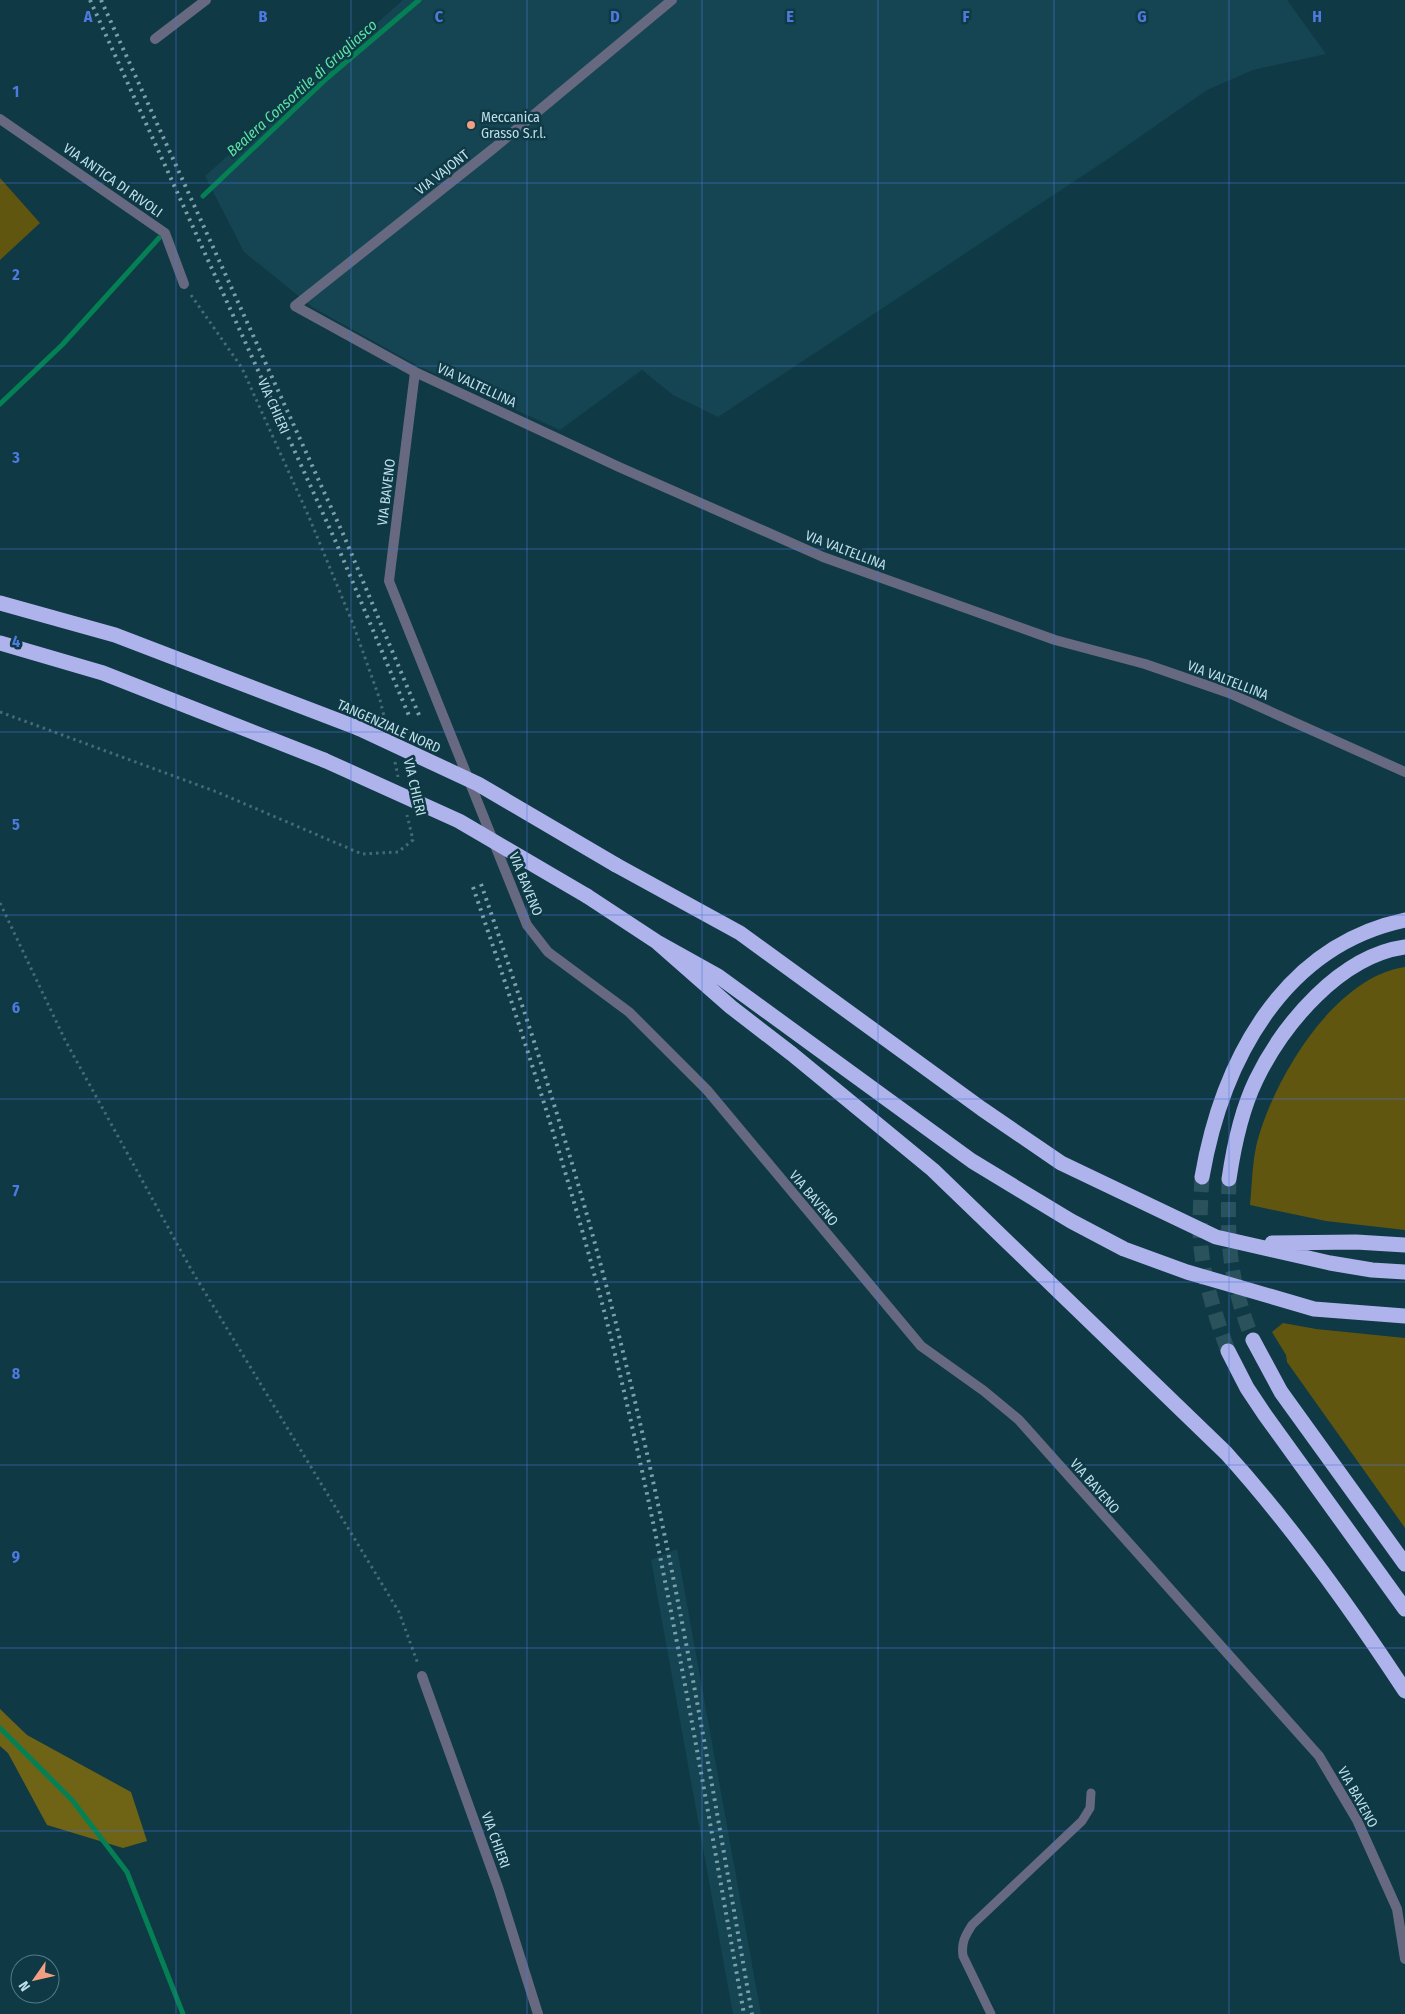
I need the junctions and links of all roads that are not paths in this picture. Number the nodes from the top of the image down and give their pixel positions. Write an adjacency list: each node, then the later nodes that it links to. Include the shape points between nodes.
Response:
1 (206, 0): 3 (street)
2 (672, 0): 6 (street, VIA VAJONT)
3 (155, 39)
4 (0, 119): 5 (street, VIA ANTICA DI RIVOLI, via 164,233)
5 (184, 284)
6 (296, 306): 7 (street, VIA VALTELLINA)
7 (415, 372): 10 (street, VIA VALTELLINA, via 619,467 823,556 1055,640 1145,664 1229,693); 27 (street, VIA BAVENO, via 389,581 527,925 548,952 629,1012 707,1090 921,1346 1019,1420 1319,1756 1357,1820 1397,1908)
8 (0, 603): 16 (highway, TANGENZIALE NORD, bridge, via 115,635 358,728 478,784 740,933 1061,1163 1216,1237)
9 (0, 644): 12 (highway, bridge, via 103,674 324,760 459,821)
10 (1405, 772)
11 (1405, 920): 14 (highway, via 1352,936 1329,950 1286,989 1238,1058 1221,1097)
12 (657, 942): 19 (highway, via 718,976 972,1161 1124,1249 1187,1272 1314,1309); 25 (highway, via 731,1007 933,1170 1226,1453 1306,1547)
13 (1405, 947): 15 (highway, via 1377,954 1340,976 1291,1025 1257,1080 1234,1146)
14 (1202, 1177)
15 (1229, 1179)
16 (1248, 1243): 17 (highway); 18 (highway, via 1330,1263)
17 (1405, 1245)
18 (1405, 1272)
19 (1405, 1316)
20 (1253, 1340): 22 (highway, via 1281,1392)
21 (1228, 1351): 23 (highway, via 1265,1416)
22 (1405, 1564)
23 (1405, 1609)
24 (422, 1676): 28 (street, VIA CHIERI, via 498,1887)
25 (1405, 1691)
26 (1091, 1794): 29 (lane, via 1090,1808 1082,1821 972,1925 961,1945 963,1956)
27 (1405, 1959)
28 (538, 2014)
29 (992, 2014)

